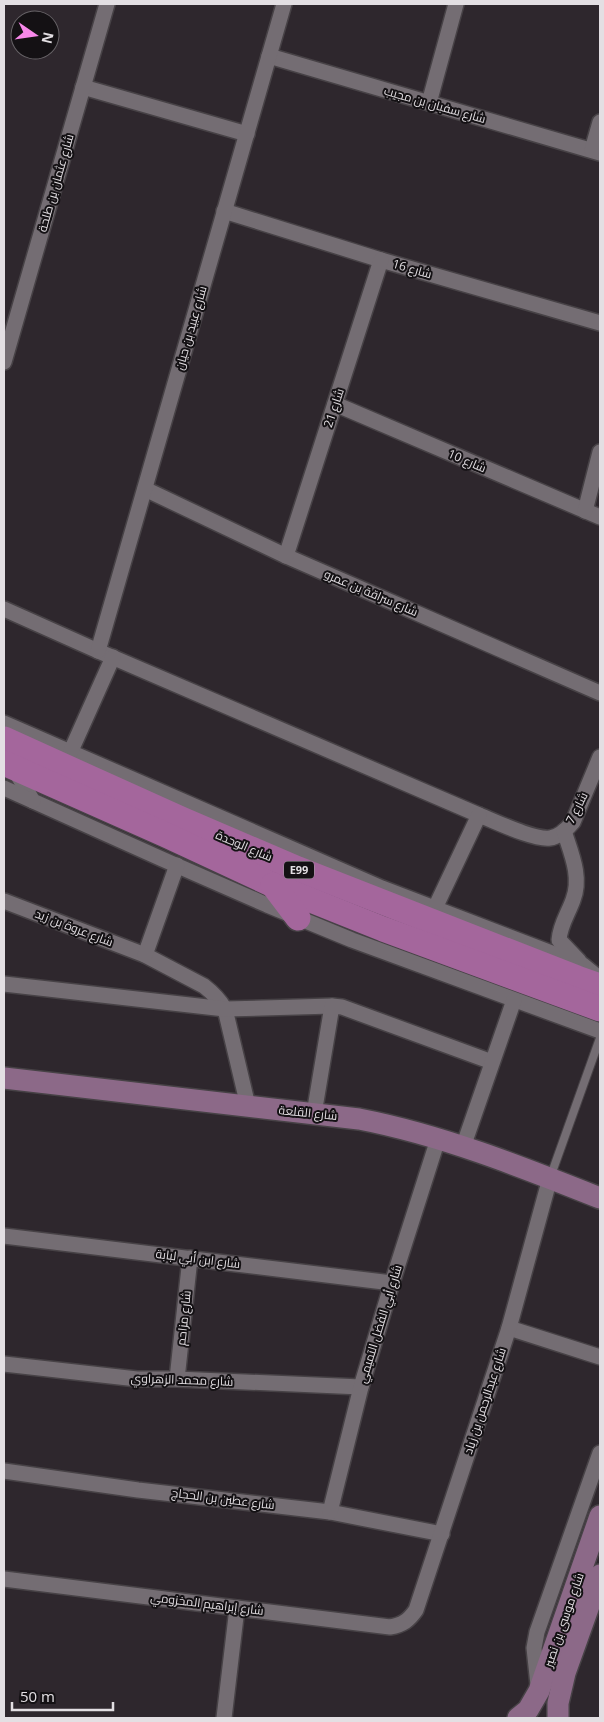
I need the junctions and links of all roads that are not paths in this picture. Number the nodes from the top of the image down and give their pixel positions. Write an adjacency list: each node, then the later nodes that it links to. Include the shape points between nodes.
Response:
1 (107, 4): 5 (street, شارع عثمان بن طلحة)
2 (284, 4): 4 (street, شارع عبيد بن حيان)
3 (456, 4): 6 (street)
4 (269, 56): 6 (street, شارع سفبان بن مجيب); 8 (street, شارع عبيد بن حيان)
5 (83, 87): 8 (street); 13 (street, شارع عثمان بن طلحة)
6 (429, 103): 9 (street, شارع سفبان بن مجيب)
7 (600, 122): 9 (street)
8 (247, 134): 10 (street, شارع عبيد بن حيان)
9 (596, 152)
10 (224, 211): 11 (street, شارع 16); 16 (street, شارع عبيد بن حيان)
11 (382, 260): 12 (street, شارع 16); 14 (street, شارع 21)
12 (600, 323)
13 (4, 362)
14 (335, 404): 17 (street, شارع 10); 19 (street, شارع 21)
15 (600, 452): 17 (street)
16 (145, 489): 19 (street, شارع سراقة بن عمرو); 21 (street, شارع عبيد بن حيان)
17 (585, 511): 18 (street, شارع 10)
18 (600, 517)
19 (286, 556): 23 (street, شارع سراقة بن عمرو)
20 (4, 609): 21 (street)
21 (98, 651): 22 (street)
22 (113, 657): 26 (street); 30 (street)
23 (600, 693)
24 (4, 723): 26 (street)
25 (4, 739): 33 (main road, شارع الوحدة / E99)
26 (70, 753): 31 (street)
27 (600, 758): 32 (street, شارع 7, via 573,822)
28 (7, 773): 29 (street); 29 (street); 35 (main road, شارع الوحدة / E99, via 166,835)
29 (33, 800): 34 (street)
30 (479, 815): 32 (street, via 536,837 551,838); 37 (street)
31 (244, 827): 33 (main road); 37 (street)
32 (564, 831): 40 (street, via 577,883 559,940)
33 (271, 857): 43 (main road, شارع الوحدة / E99)
34 (177, 865): 38 (street); 39 (street)
35 (273, 885): 38 (main road); 47 (main road, شارع الوحدة / E99)
36 (4, 901): 39 (street, شارع عروة بن زيد)
37 (435, 908): 40 (street)
38 (298, 918): 44 (street)
39 (145, 955): 46 (street, شارع عروة بن زيد, via 204,986)
40 (583, 965): 41 (street)
41 (600, 979)
42 (4, 984): 46 (street)
43 (600, 986)
44 (514, 1000): 48 (street); 50 (street)
45 (332, 1006): 46 (street); 50 (street); 53 (street)
46 (225, 1009): 52 (street)
47 (600, 1009)
48 (600, 1030)
49 (600, 1038): 56 (lane)
50 (492, 1062): 55 (street)
51 (4, 1078): 52 (street, شارع القلعة)
52 (248, 1106): 53 (street, شارع القلعة)
53 (314, 1114): 54 (street, شارع القلعة, via 359,1119)
54 (438, 1139): 55 (street, شارع القلعة); 60 (street, شارع أبي الفضل التميمي)
55 (463, 1147): 56 (street, شارع القلعة)
56 (550, 1178): 57 (street, شارع القلعة); 61 (street, شارع عبدالرحمن بن زياد)
57 (600, 1198)
58 (4, 1236): 59 (street, شارع ابن أبي لبابة)
59 (190, 1258): 60 (street, شارع ابن أبي لبابة); 64 (street, شارع مزاحم)
60 (392, 1283): 65 (street, شارع أبي الفضل التميمي)
61 (509, 1328): 62 (street); 70 (street, شارع عبدالرحمن بن زياد)
62 (598, 1358)
63 (4, 1364): 64 (street, شارع محمد الزهراوي, via 137,1379)
64 (177, 1378): 65 (street, شارع محمد الزهراوي)
65 (361, 1387): 68 (street, شارع أبي الفضل التميمي)
66 (600, 1453): 75 (street, via 537,1632 534,1648)
67 (4, 1471): 68 (street, شارع عطين بن الحجاج)
68 (330, 1512): 70 (street, شارع عطين بن الحجاج)
69 (600, 1516): 75 (street, شارع موسى بن نصير)
70 (442, 1534): 74 (street, شارع عبدالرحمن بن زياد)
71 (600, 1574): 78 (street, شارع موسى بن نصير, via 565,1673)
72 (4, 1579): 73 (street, شارع إبراهيم المخزومي)
73 (237, 1608): 74 (street, شارع إبراهيم المخزومي, via 390,1627); 76 (street)
74 (410, 1619)
75 (539, 1691): 77 (street, شارع موسى بن نصير, via 528,1710)
76 (224, 1718)
77 (518, 1718)
78 (558, 1718)

